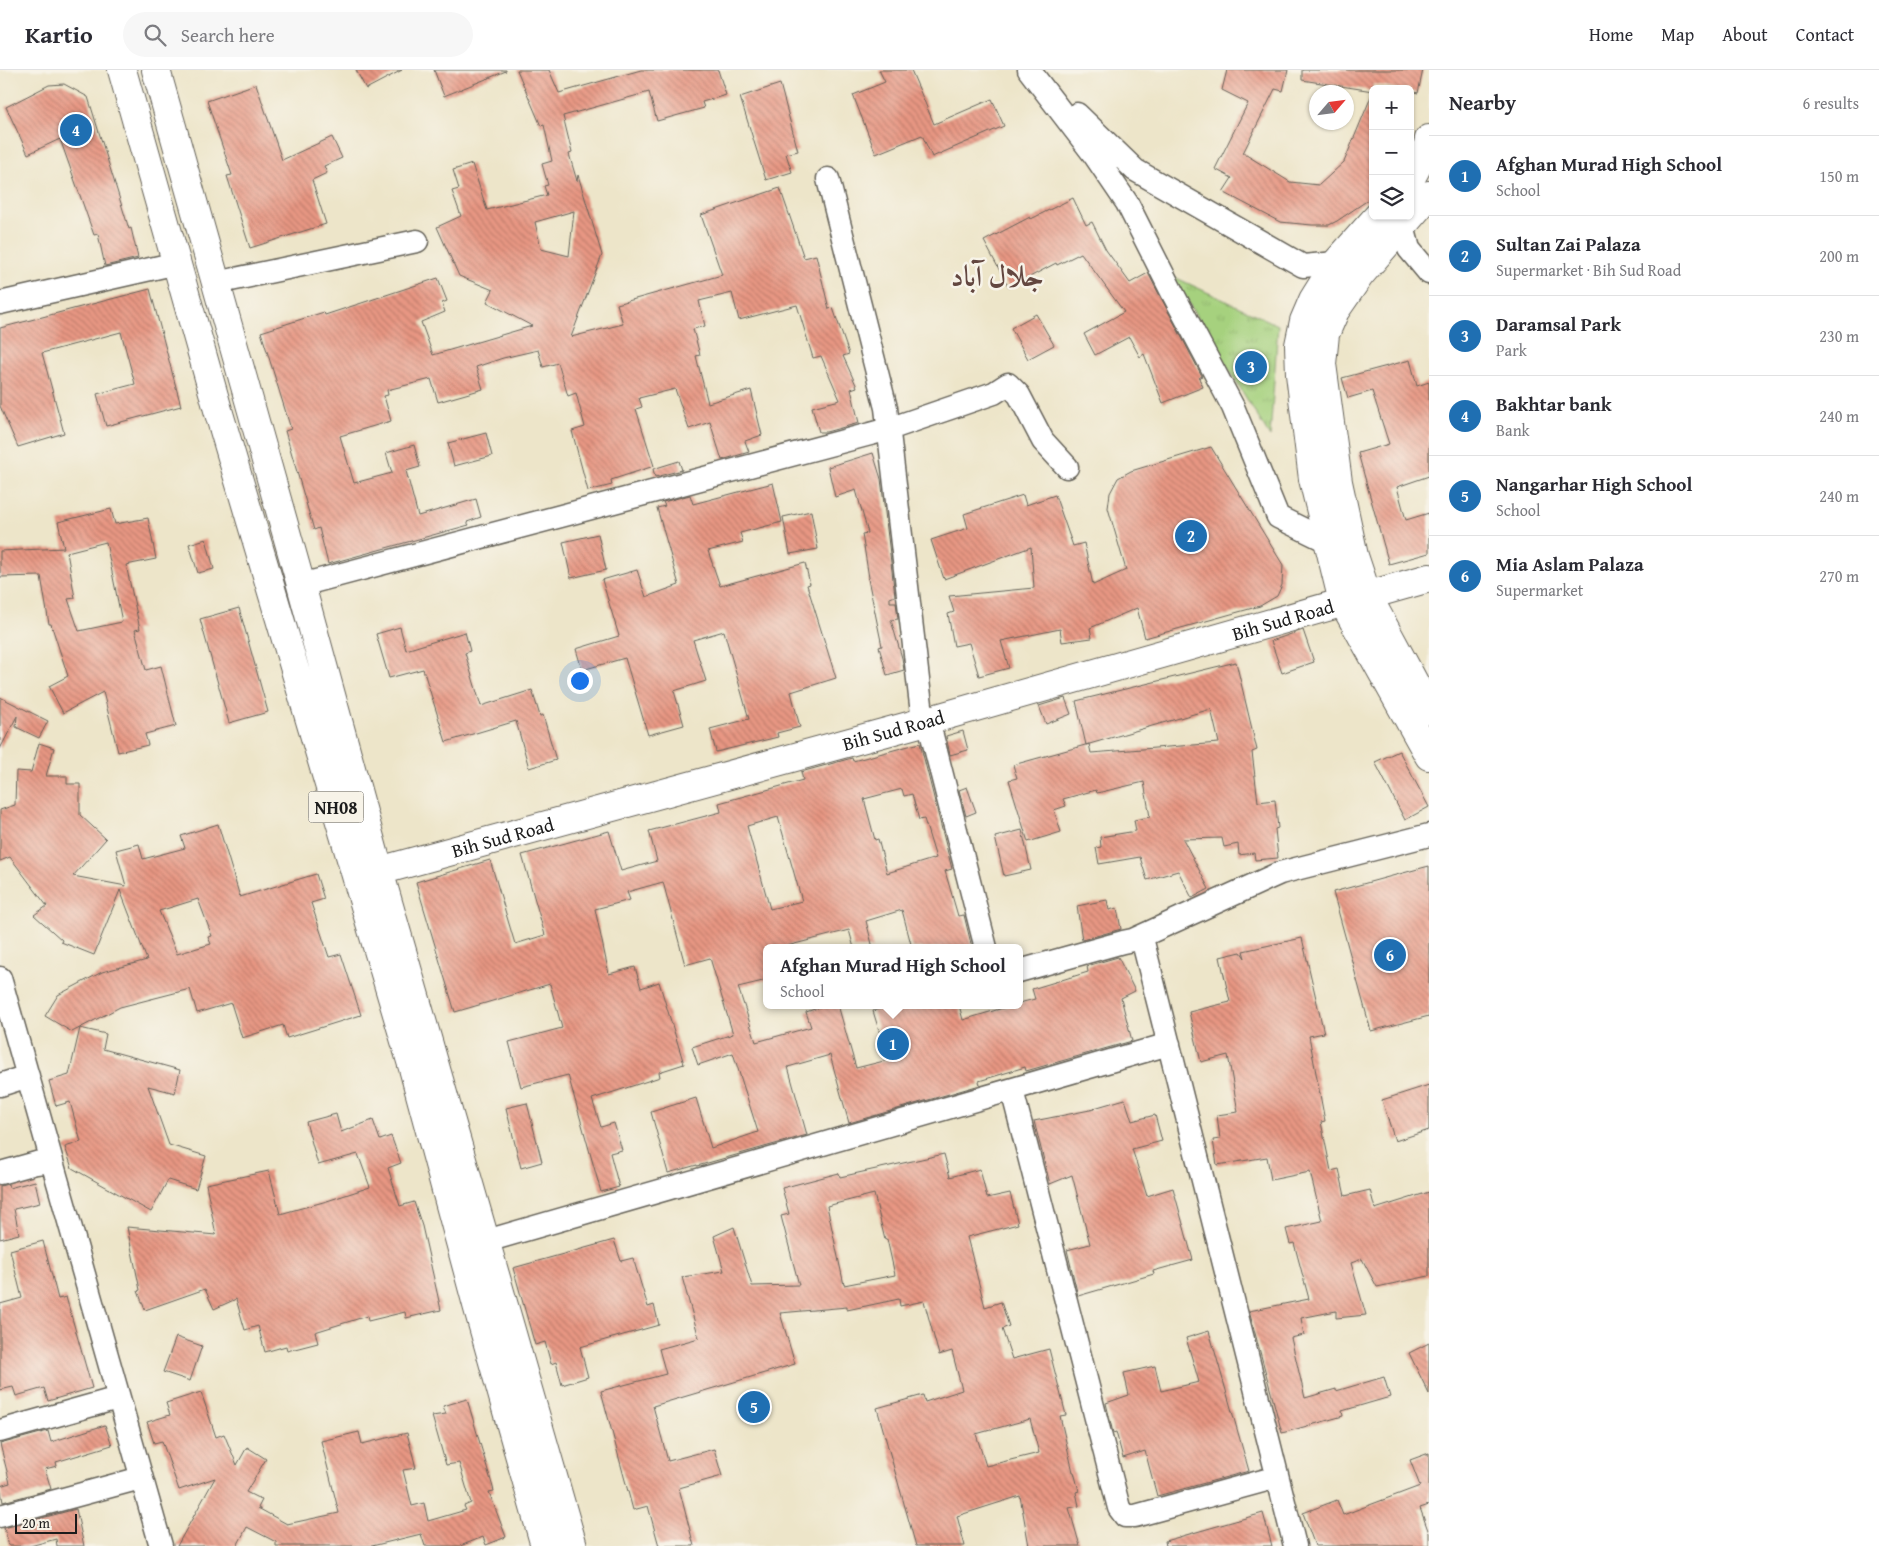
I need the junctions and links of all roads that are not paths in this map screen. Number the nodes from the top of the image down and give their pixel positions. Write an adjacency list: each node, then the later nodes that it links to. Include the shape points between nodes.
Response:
1 (122, 70): 11 (main road, NH08)
2 (156, 70): 14 (main road, NH08)
3 (1030, 70): 12 (street, via 1135,170 1303,266); 18 (street, via 1127,203 1233,407 1278,517)
4 (1429, 139): 5 (main road)
5 (1413, 175)
6 (828, 179): 16 (street)
7 (1429, 195): 9 (main road)
8 (1376, 220): 12 (main road)
9 (1403, 226): 12 (main road); 13 (street, via 1409,249)
10 (417, 241): 14 (street)
11 (177, 263): 15 (street); 26 (main road, NH08, via 218,410)
12 (1348, 269): 18 (main road, via 1313,300 1299,345 1312,479); 21 (main road, via 1325,334 1322,364 1338,482 1354,556)
13 (1429, 272)
14 (216, 283): 20 (main road, NH08)
15 (0, 304)
16 (889, 429): 17 (street, via 994,393 1008,384 1019,395 1043,441); 20 (street); 23 (street)
17 (1068, 467)
18 (1327, 541): 21 (main road)
19 (1429, 578): 21 (main road, Bih Sud Road)
20 (301, 585): 26 (main road, NH08)
21 (1355, 598): 22 (main road); 23 (main road, Bih Sud Road); 24 (main road)
22 (1429, 710)
23 (923, 722): 26 (main road, Bih Sud Road); 28 (street, via 928,720)
24 (1429, 756)
25 (1429, 835): 27 (street, via 1280,874)
26 (368, 874): 37 (main road, NH08, via 413,1068)
27 (1136, 939): 29 (street); 31 (street, via 1142,938)
28 (985, 944)
29 (1023, 971)
30 (0, 978): 32 (street)
31 (1169, 1044): 34 (street); 40 (street)
32 (28, 1076): 33 (street); 35 (street)
33 (0, 1085)
34 (1012, 1090): 37 (street); 40 (street, via 1119,1508 1125,1516 1135,1516)
35 (52, 1162): 36 (street); 38 (street)
36 (0, 1173)
37 (474, 1245): 44 (main road, NH08); 45 (main road, NH08)
38 (118, 1398): 39 (street); 41 (street)
39 (0, 1432)
40 (1277, 1477): 46 (street)
41 (141, 1478): 42 (street); 43 (street)
42 (0, 1516)
43 (161, 1546)
44 (545, 1546)
45 (573, 1546)
46 (1295, 1546)

